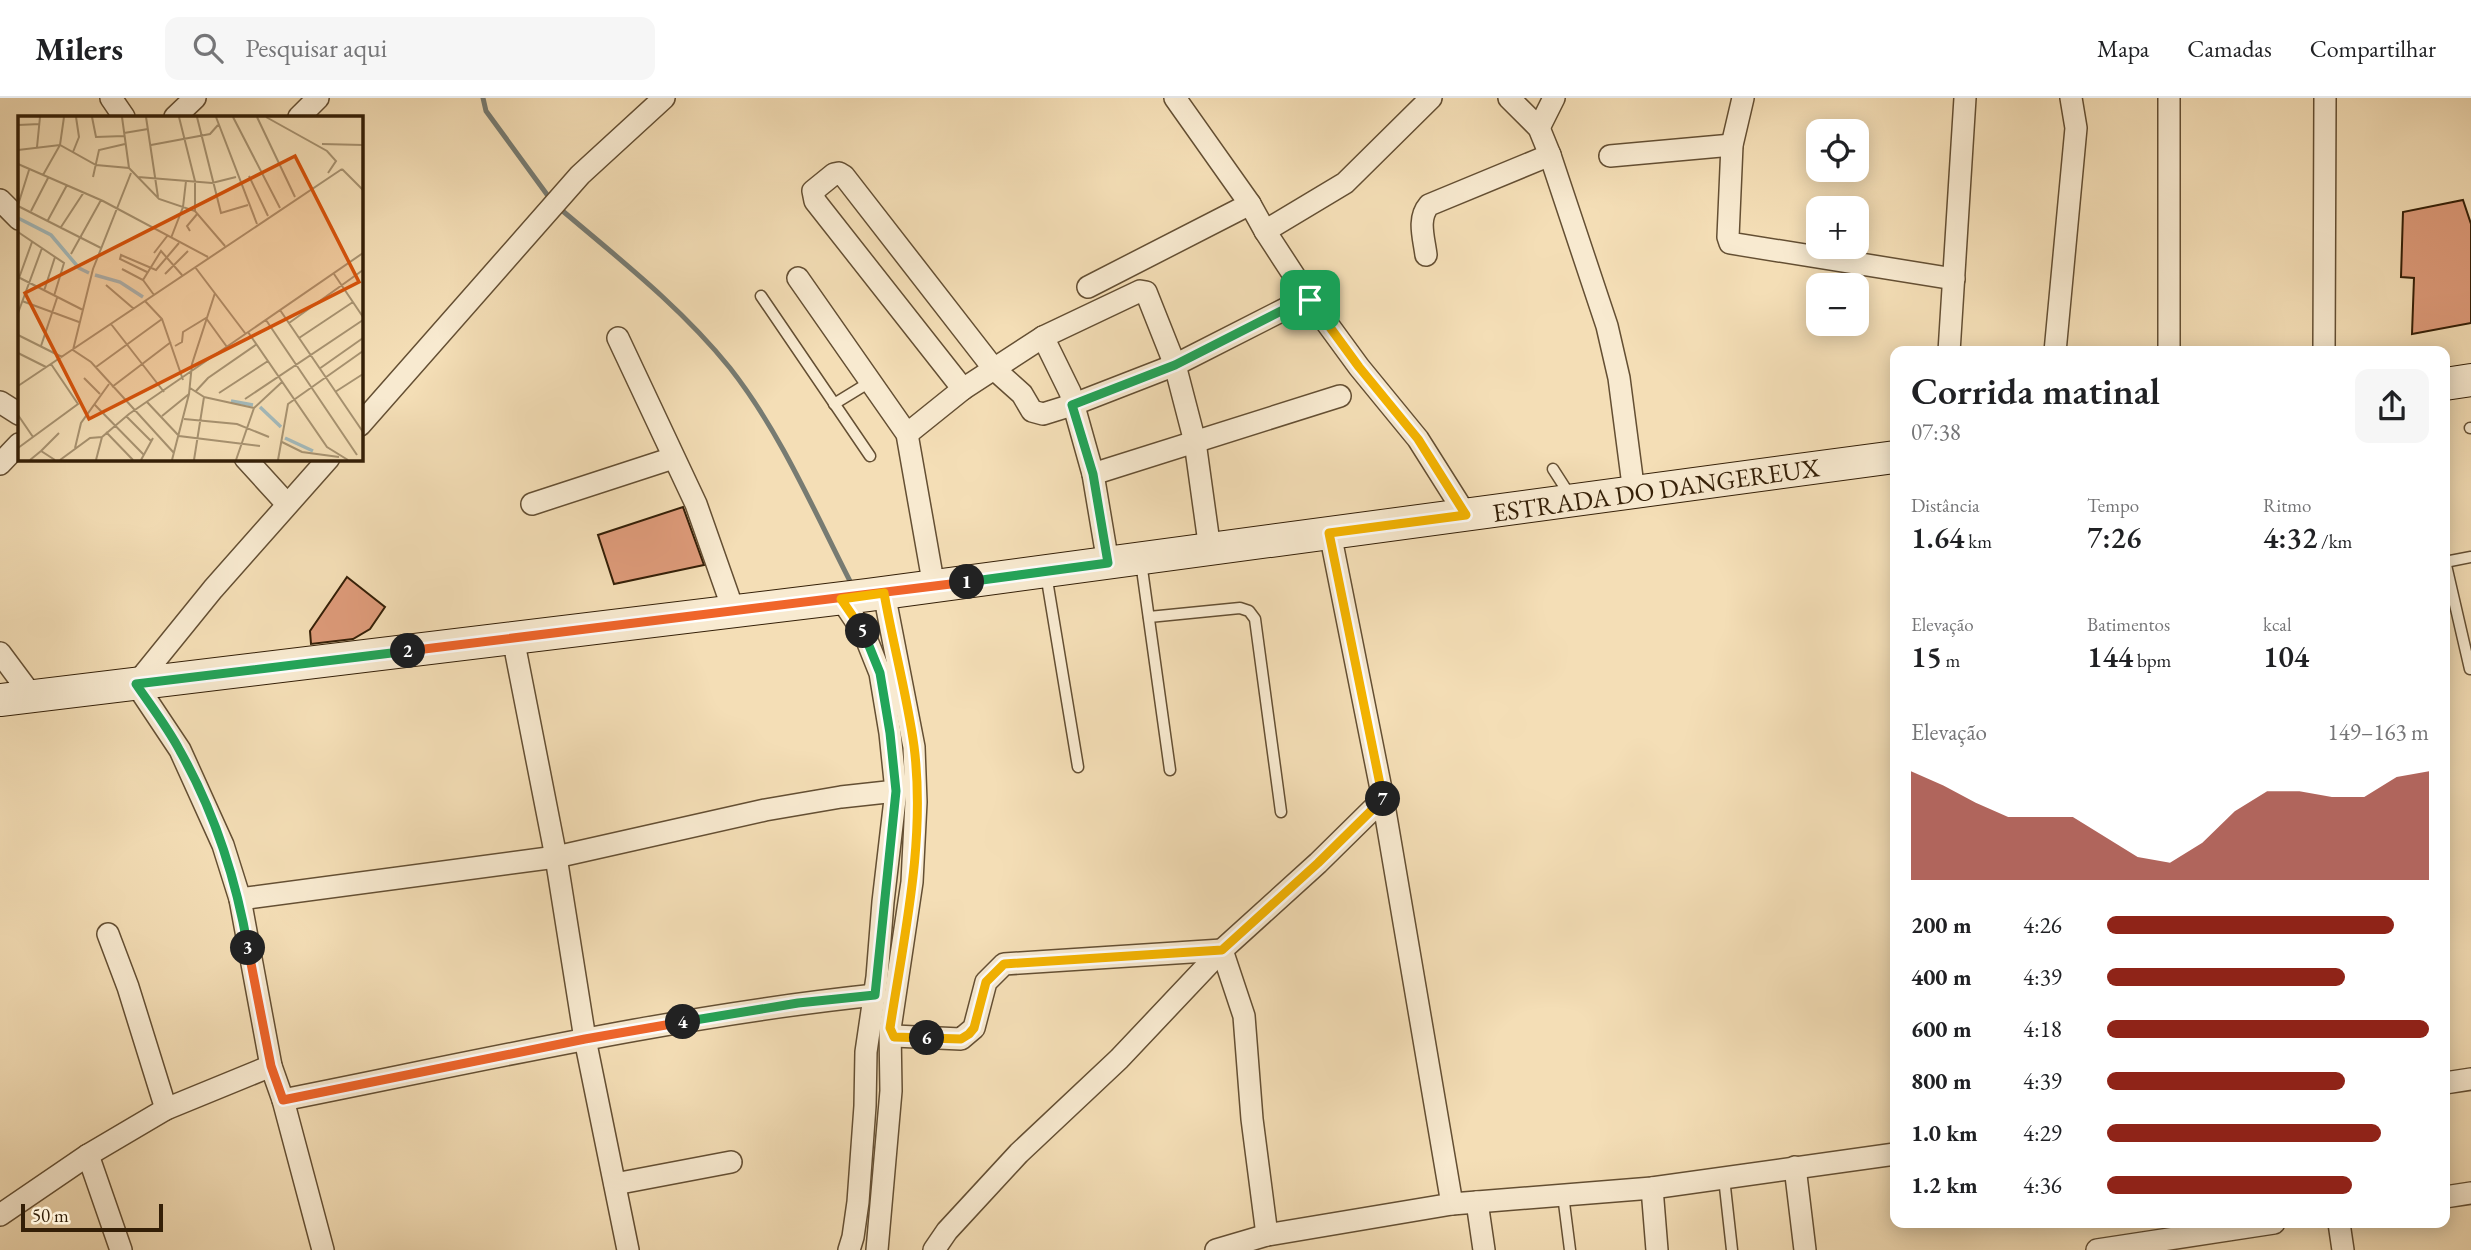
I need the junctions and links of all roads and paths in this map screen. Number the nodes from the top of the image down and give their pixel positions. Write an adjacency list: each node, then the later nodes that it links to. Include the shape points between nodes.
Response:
1 (111, 98): 14 (street)
2 (195, 98): 15 (street)
3 (318, 98): 16 (street)
4 (664, 98): 48 (street, via 580,175)
5 (1175, 98): 22 (street)
6 (1431, 98): 24 (street, via 1345,183)
7 (1510, 98): 17 (street)
8 (1554, 98): 17 (street)
9 (1743, 98): 18 (street)
10 (1965, 98): 27 (street)
11 (2071, 98): 34 (street, via 2076,128)
12 (2169, 98): 35 (street)
13 (2325, 98): 36 (street)
14 (123, 116)
15 (176, 116)
16 (300, 116)
17 (1539, 128): 19 (street)
18 (1732, 145): 20 (street); 27 (street, via 1730,243)
19 (1550, 155): 25 (street, via 1429,205 1422,224); 60 (street, via 1607,326 1619,378)
20 (1610, 156)
21 (0, 200): 23 (street)
22 (1250, 204): 24 (street); 28 (street)
23 (18, 218)
24 (1265, 232): 30 (street)
25 (1426, 255)
26 (798, 278): 40 (street)
27 (1954, 279): 33 (street)
28 (1088, 287)
29 (761, 296): 45 (lane)
30 (1310, 300): 37 (street); 64 (street, via 1418,439)
31 (1043, 337): 37 (street, via 1146,292); 38 (street); 46 (street)
32 (618, 338): 53 (street)
33 (1948, 346)
34 (2055, 346)
35 (2169, 346)
36 (2323, 346)
37 (1175, 365): 46 (street); 50 (street)
38 (994, 369): 42 (street); 42 (street, via 844,176 834,174 813,191 815,201); 46 (street, via 1036,414)
39 (2471, 380): 41 (main road)
40 (870, 382): 45 (lane); 49 (street)
41 (2450, 383)
42 (963, 389): 49 (street)
43 (1340, 396): 50 (street)
44 (0, 402): 47 (street)
45 (834, 404): 52 (lane)
46 (1072, 405): 59 (street)
47 (18, 413)
48 (362, 423)
49 (907, 434): 73 (street)
50 (1195, 442): 59 (street); 66 (street)
51 (18, 445): 57 (street)
52 (870, 456)
53 (673, 458): 63 (street); 75 (street, via 703,524)
54 (1890, 458): 60 (main road, ESTRADA DO DANGEREUX)
55 (247, 460): 62 (street)
56 (327, 460): 62 (street)
57 (0, 464)
58 (1553, 470): 61 (lane)
59 (1093, 474): 70 (street)
60 (1634, 493): 61 (main road, ESTRADA DO DANGEREUX)
61 (1573, 501): 64 (main road, ESTRADA DO DANGEREUX)
62 (287, 504): 80 (street)
63 (532, 504)
64 (1466, 515): 65 (main road, ESTRADA DO DANGEREUX)
65 (1329, 533): 66 (main road, ESTRADA DO DANGEREUX); 86 (street)
66 (1210, 550): 68 (main road, ESTRADA DO DANGEREUX)
67 (2471, 557): 69 (lane)
68 (1140, 559): 70 (main road, ESTRADA DO DANGEREUX); 76 (lane)
69 (2450, 560)
70 (1108, 563): 71 (main road, ESTRADA DO DANGEREUX)
71 (1046, 572): 73 (main road, ESTRADA DO DANGEREUX); 83 (lane)
72 (2450, 583): 79 (lane)
73 (934, 587): 74 (main road, ESTRADA DO DANGEREUX)
74 (859, 596): 75 (main road, ESTRADA DO DANGEREUX); 85 (street, via 864,633 880,673); 93 (street, via 914,747 912,882)
75 (734, 612): 77 (main road, ESTRADA DO DANGEREUX)
76 (1149, 617): 84 (lane); 87 (lane, via 1240,608 1255,619)
77 (513, 638): 80 (main road, ESTRADA DO DANGEREUX); 88 (street)
78 (0, 653): 81 (street)
79 (2470, 669)
80 (136, 684): 81 (main road, ESTRADA DO DANGEREUX); 89 (street, via 180,750 200,791)
81 (32, 696): 82 (main road, ESTRADA DO DANGEREUX)
82 (0, 700)
83 (1078, 767)
84 (1170, 770)
85 (896, 791): 88 (street, via 765,810); 92 (street)
86 (1383, 799): 91 (street); 111 (street)
87 (1281, 812)
88 (556, 857): 89 (street); 94 (street)
89 (240, 899): 95 (street)
90 (108, 934): 99 (street)
91 (1222, 950): 93 (street, via 1004,964 986,982 974,1028 961,1039); 115 (street, via 1244,1016); 121 (street, via 1119,1059 1019,1153)
92 (875, 995): 94 (street, via 785,1005); 119 (street, via 866,1052 858,1202)
93 (891, 1034): 120 (street, via 891,1091)
94 (585, 1039): 98 (street); 105 (street)
95 (271, 1066): 98 (street); 99 (street)
96 (2471, 1079): 97 (street)
97 (2450, 1082)
98 (283, 1100): 117 (street)
99 (166, 1109): 100 (street)
100 (88, 1155): 112 (street); 116 (street)
101 (1890, 1155): 103 (street)
102 (731, 1162): 105 (street)
103 (1795, 1167): 104 (street); 127 (street)
104 (1724, 1178): 106 (street); 126 (lane)
105 (615, 1184): 118 (street)
106 (1652, 1188): 108 (street); 125 (street)
107 (2471, 1193): 109 (street)
108 (1563, 1195): 110 (street); 124 (lane)
109 (2450, 1196)
110 (1477, 1202): 111 (street); 123 (street)
111 (1452, 1204): 115 (street)
112 (0, 1215)
113 (2241, 1228): 128 (street)
114 (2340, 1228): 129 (street)
115 (1267, 1235): 122 (street)
116 (121, 1250)
117 (323, 1250)
118 (628, 1250)
119 (849, 1250)
120 (877, 1250)
121 (934, 1250)
122 (1216, 1250)
123 (1484, 1250)
124 (1570, 1250)
125 (1657, 1250)
126 (1732, 1250)
127 (1805, 1250)
128 (2097, 1250)
129 (2343, 1250)

